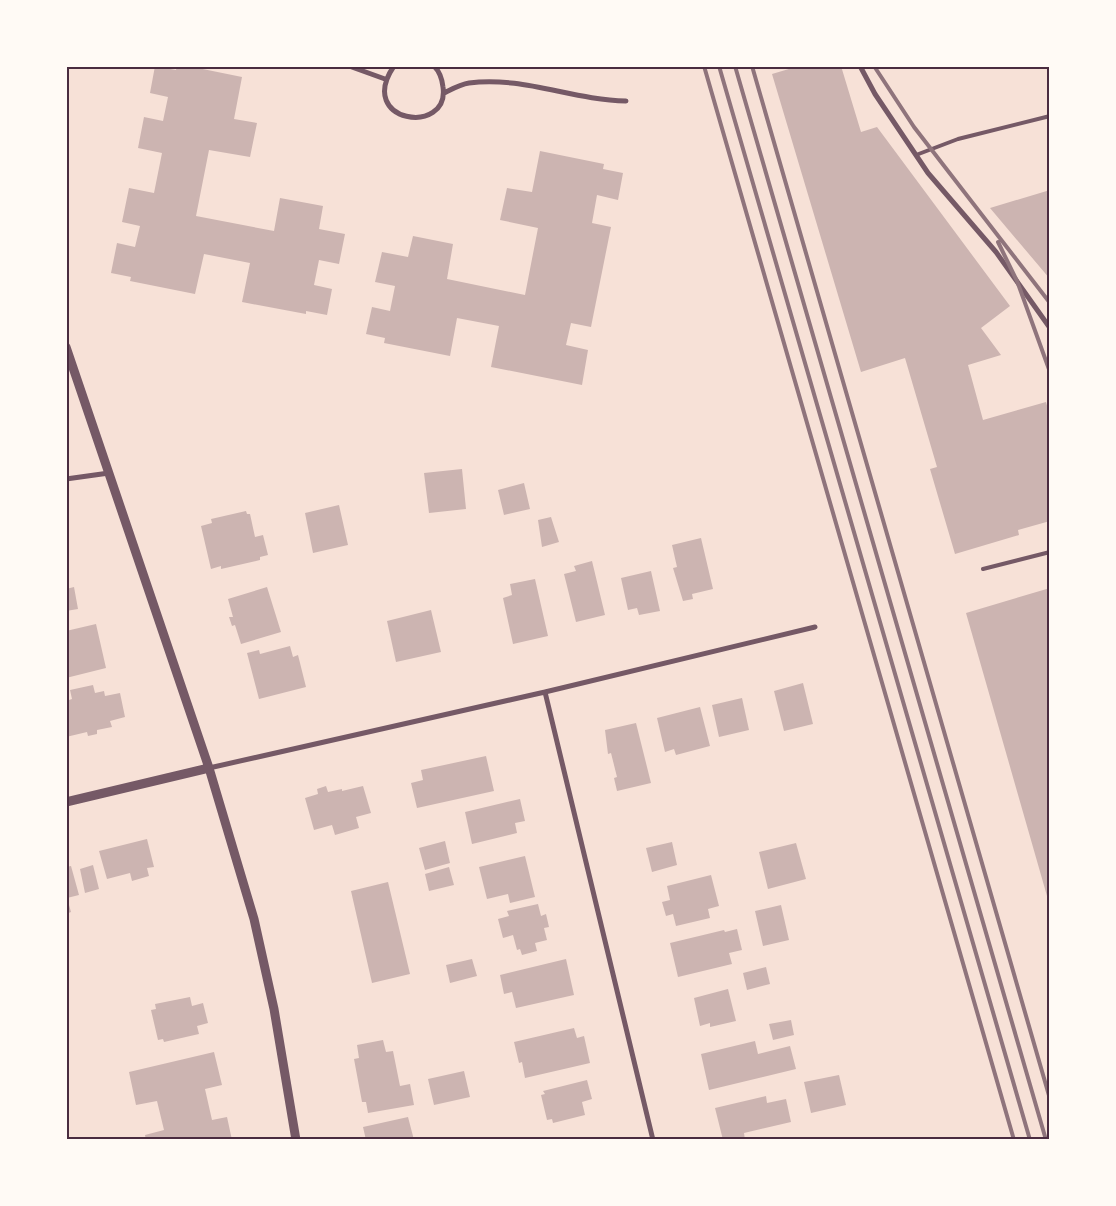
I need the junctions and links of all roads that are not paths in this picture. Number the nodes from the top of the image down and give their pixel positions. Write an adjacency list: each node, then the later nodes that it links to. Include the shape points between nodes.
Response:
1 (349, 66): 5 (street)
2 (394, 66): 5 (street)
3 (434, 66): 6 (street, via 442,77)
4 (860, 66): 9 (street)
5 (385, 79): 6 (street, via 384,89 389,104 400,116 421,118 435,110)
6 (444, 93): 7 (street, via 468,83 515,82 599,100)
7 (626, 101)
8 (1050, 116): 9 (lane, via 958,139)
9 (916, 155): 10 (street, via 996,252)
10 (1050, 328)
11 (66, 347): 12 (street)
12 (109, 473): 13 (street); 18 (street)
13 (66, 479)
14 (1050, 552): 15 (lane)
15 (983, 569)
16 (815, 627): 17 (street)
17 (545, 692): 18 (street); 21 (street)
18 (209, 768): 19 (street); 20 (street, via 254,919 274,1009)
19 (66, 802)
20 (296, 1140)
21 (653, 1140)

